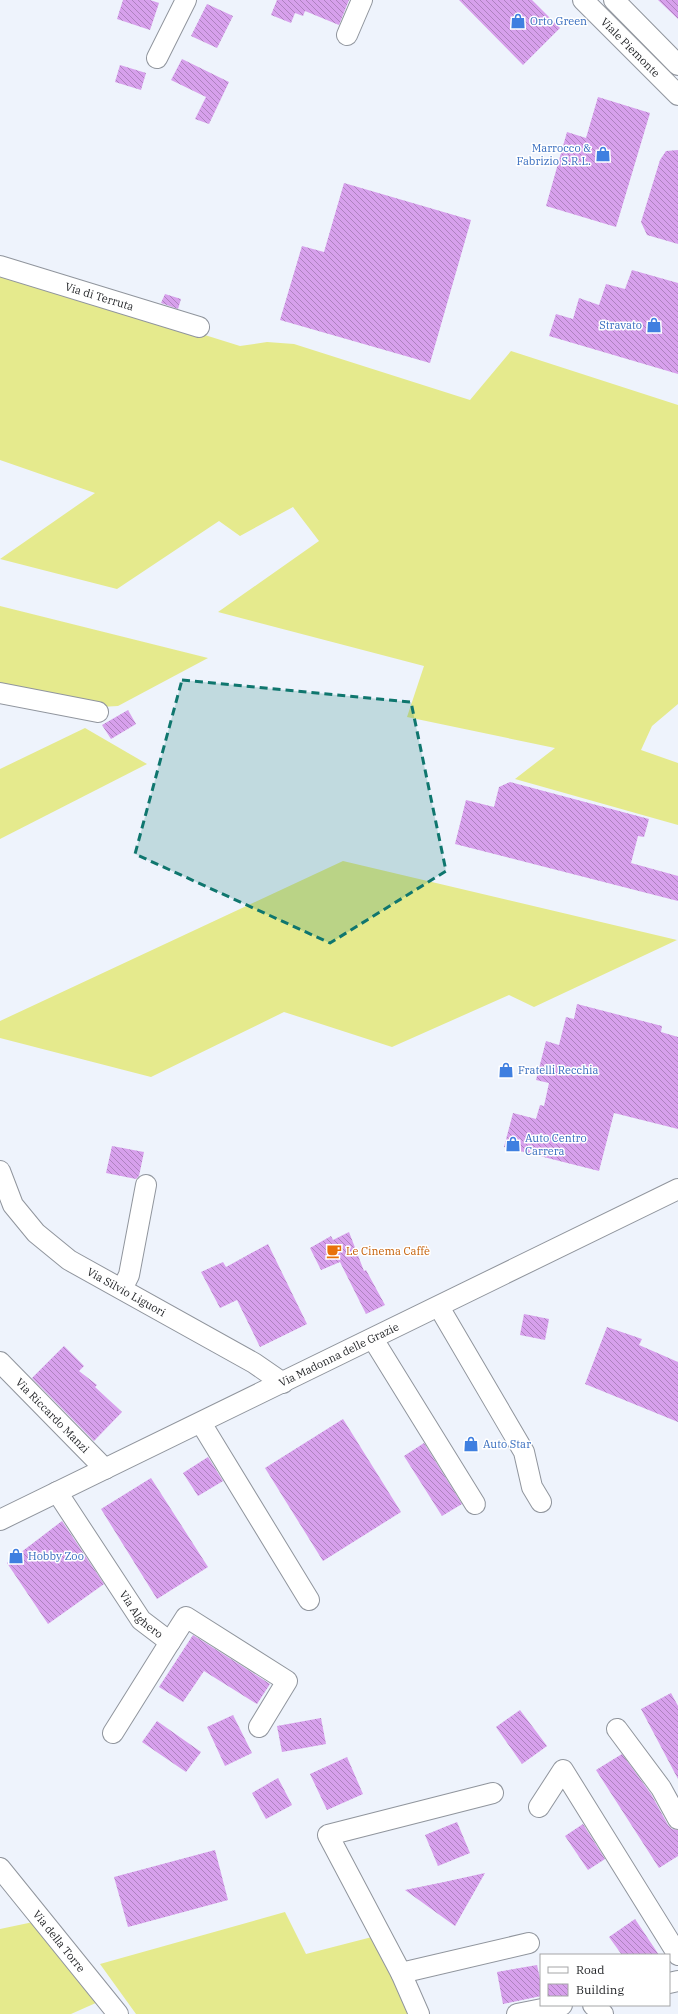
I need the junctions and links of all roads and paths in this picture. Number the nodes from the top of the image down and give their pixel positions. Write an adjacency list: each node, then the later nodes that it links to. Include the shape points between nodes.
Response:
1 (186, 0): 8 (street)
2 (362, 0): 6 (street)
3 (583, 0): 10 (street, Viale Piemonte)
4 (614, 0): 7 (street, Viale Piemonte)
5 (627, 0): 7 (street)
6 (347, 36)
7 (652, 39): 9 (street, Viale Piemonte)
8 (157, 58)
9 (678, 65)
10 (678, 95)
11 (0, 266): 12 (street, Via di Terruta)
12 (199, 327)
13 (0, 694): 14 (street)
14 (98, 712)
15 (0, 1171): 18 (street, Via Silvio Liguori, via 13,1205 36,1233 69,1260)
16 (146, 1185): 18 (street, via 129,1275)
17 (678, 1189): 19 (street, Via Madonna delle Grazie)
18 (122, 1289): 22 (street, Via Silvio Liguori, via 254,1363)
19 (439, 1307): 20 (street, Via Madonna delle Grazie); 26 (street, via 524,1452 532,1487)
20 (373, 1339): 22 (street, Via Madonna delle Grazie); 27 (street)
21 (0, 1362): 24 (street, Via Riccardo Manzi)
22 (283, 1383): 23 (street, Via Madonna delle Grazie)
23 (201, 1423): 24 (street, Via Madonna delle Grazie); 29 (street)
24 (105, 1469): 25 (street, Via Madonna delle Grazie)
25 (57, 1492): 28 (street, Via Madonna delle Grazie); 30 (street, Via Alghero, via 141,1620)
26 (541, 1502)
27 (475, 1504)
28 (0, 1520)
29 (309, 1600)
30 (170, 1642): 31 (street, via 186,1617 287,1681); 33 (street, Via Alghero)
31 (259, 1727)
32 (617, 1729): 36 (street, via 661,1788)
33 (113, 1733)
34 (493, 1793): 40 (street, via 328,1835)
35 (539, 1806): 39 (street, via 563,1770)
36 (678, 1819)
37 (3, 1877): 43 (street, Via della Torre)
38 (529, 1943): 40 (street)
39 (678, 1954)
40 (401, 1973): 44 (street)
41 (557, 2006): 45 (street)
42 (595, 2006): 46 (street)
43 (118, 2014)
44 (419, 2014)
45 (517, 2014)
46 (603, 2014)

